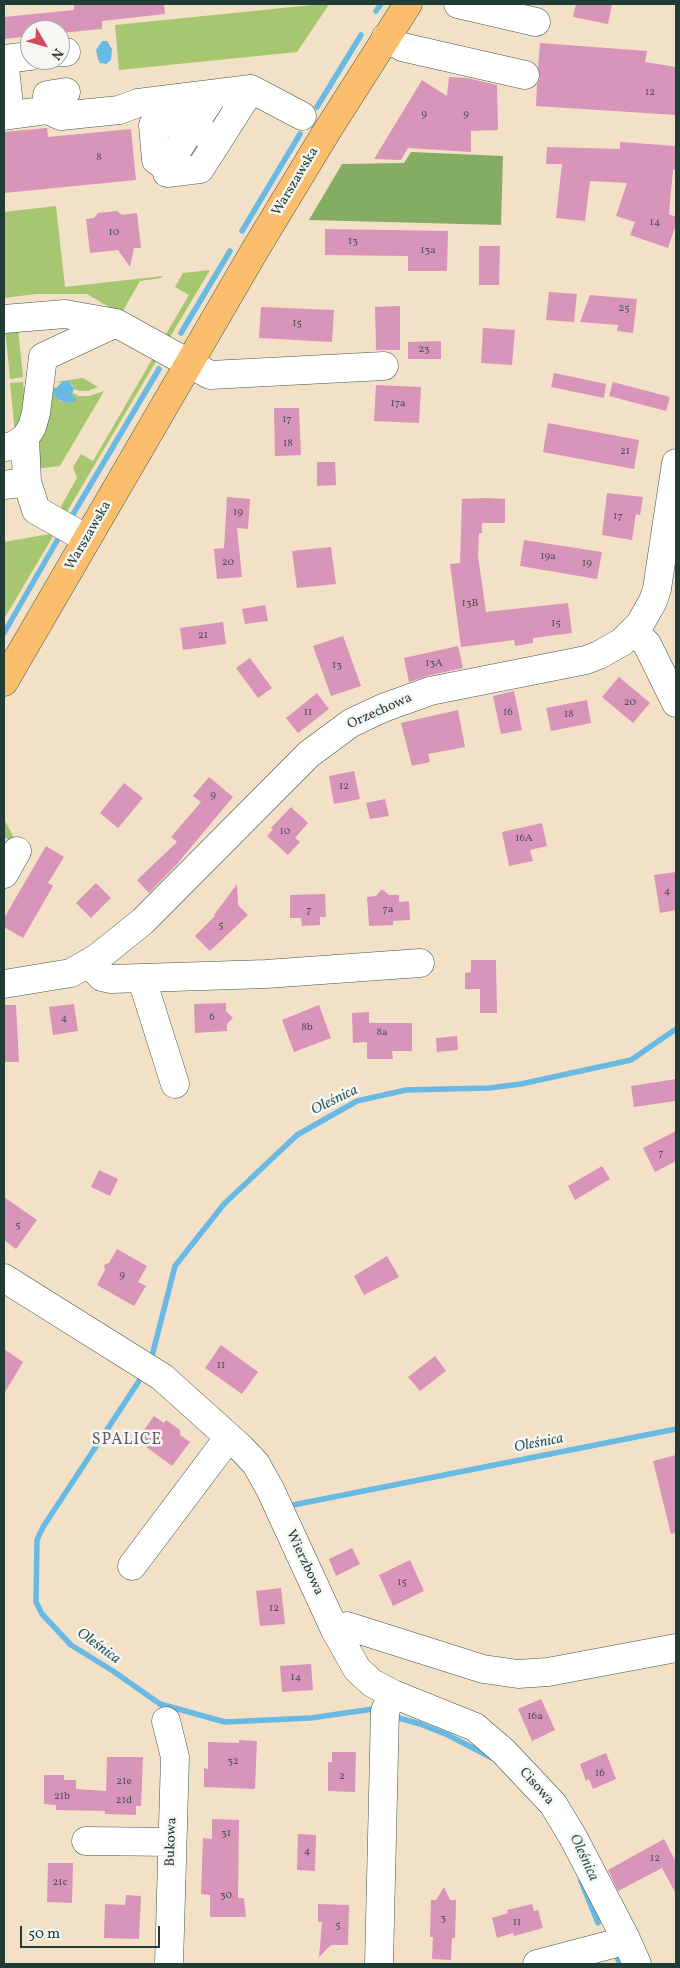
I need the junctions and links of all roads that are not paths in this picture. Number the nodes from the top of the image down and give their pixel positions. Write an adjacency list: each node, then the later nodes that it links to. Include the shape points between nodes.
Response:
1 (408, 4): 4 (main road, Warszawska)
2 (458, 4): 3 (street)
3 (536, 22)
4 (386, 37): 8 (street, via 402,47); 17 (main road, Warszawska)
5 (20, 57): 6 (street)
6 (4, 59)
7 (4, 65): 11 (street)
8 (525, 75)
9 (251, 89): 10 (street); 12 (street); 14 (street)
10 (214, 94): 11 (street, via 61,116 57,102); 13 (street)
11 (7, 115)
12 (302, 116)
13 (192, 126): 14 (street); 14 (street, via 166,167 167,173 200,169)
14 (218, 142)
15 (4, 319): 16 (street, via 65,314)
16 (116, 323): 17 (street); 19 (street, via 43,357 32,427)
17 (189, 363): 18 (street, via 210,375); 22 (main road, Warszawska)
18 (384, 366)
19 (14, 442): 21 (street)
20 (676, 463): 23 (street, Orzechowa, via 657,589 647,614)
21 (16, 484): 22 (street, via 36,510)
22 (87, 539): 24 (main road, Warszawska)
23 (634, 632): 25 (street, via 647,644); 28 (street, Orzechowa, via 612,648 586,660 430,691 351,723 309,754 142,921)
24 (4, 682)
25 (676, 703)
26 (17, 851): 27 (street)
27 (4, 874)
28 (88, 963): 30 (street, via 105,978); 31 (street, Orzechowa, via 71,973)
29 (420, 963): 30 (street, via 266,974)
30 (144, 978): 32 (street)
31 (4, 984)
32 (175, 1084)
33 (4, 1278): 34 (street, Wierzbowa, via 162,1377)
34 (229, 1437): 35 (street); 36 (street, Wierzbowa, via 256,1464 270,1489)
35 (132, 1566)
36 (335, 1630): 37 (street, via 347,1626 483,1669 518,1674 548,1672); 38 (street, Cisowa, via 357,1669 372,1683)
37 (676, 1648)
38 (393, 1694): 42 (street, Cisowa, via 474,1727 504,1752 560,1814); 44 (street, via 385,1711)
39 (166, 1720): 41 (street, Bukowa, via 175,1757)
40 (86, 1841): 41 (street)
41 (172, 1842): 43 (street, Bukowa)
42 (625, 1937): 45 (street, via 612,1944); 46 (street, Cisowa)
43 (169, 1964)
44 (379, 1964)
45 (538, 1964)
46 (637, 1964)

